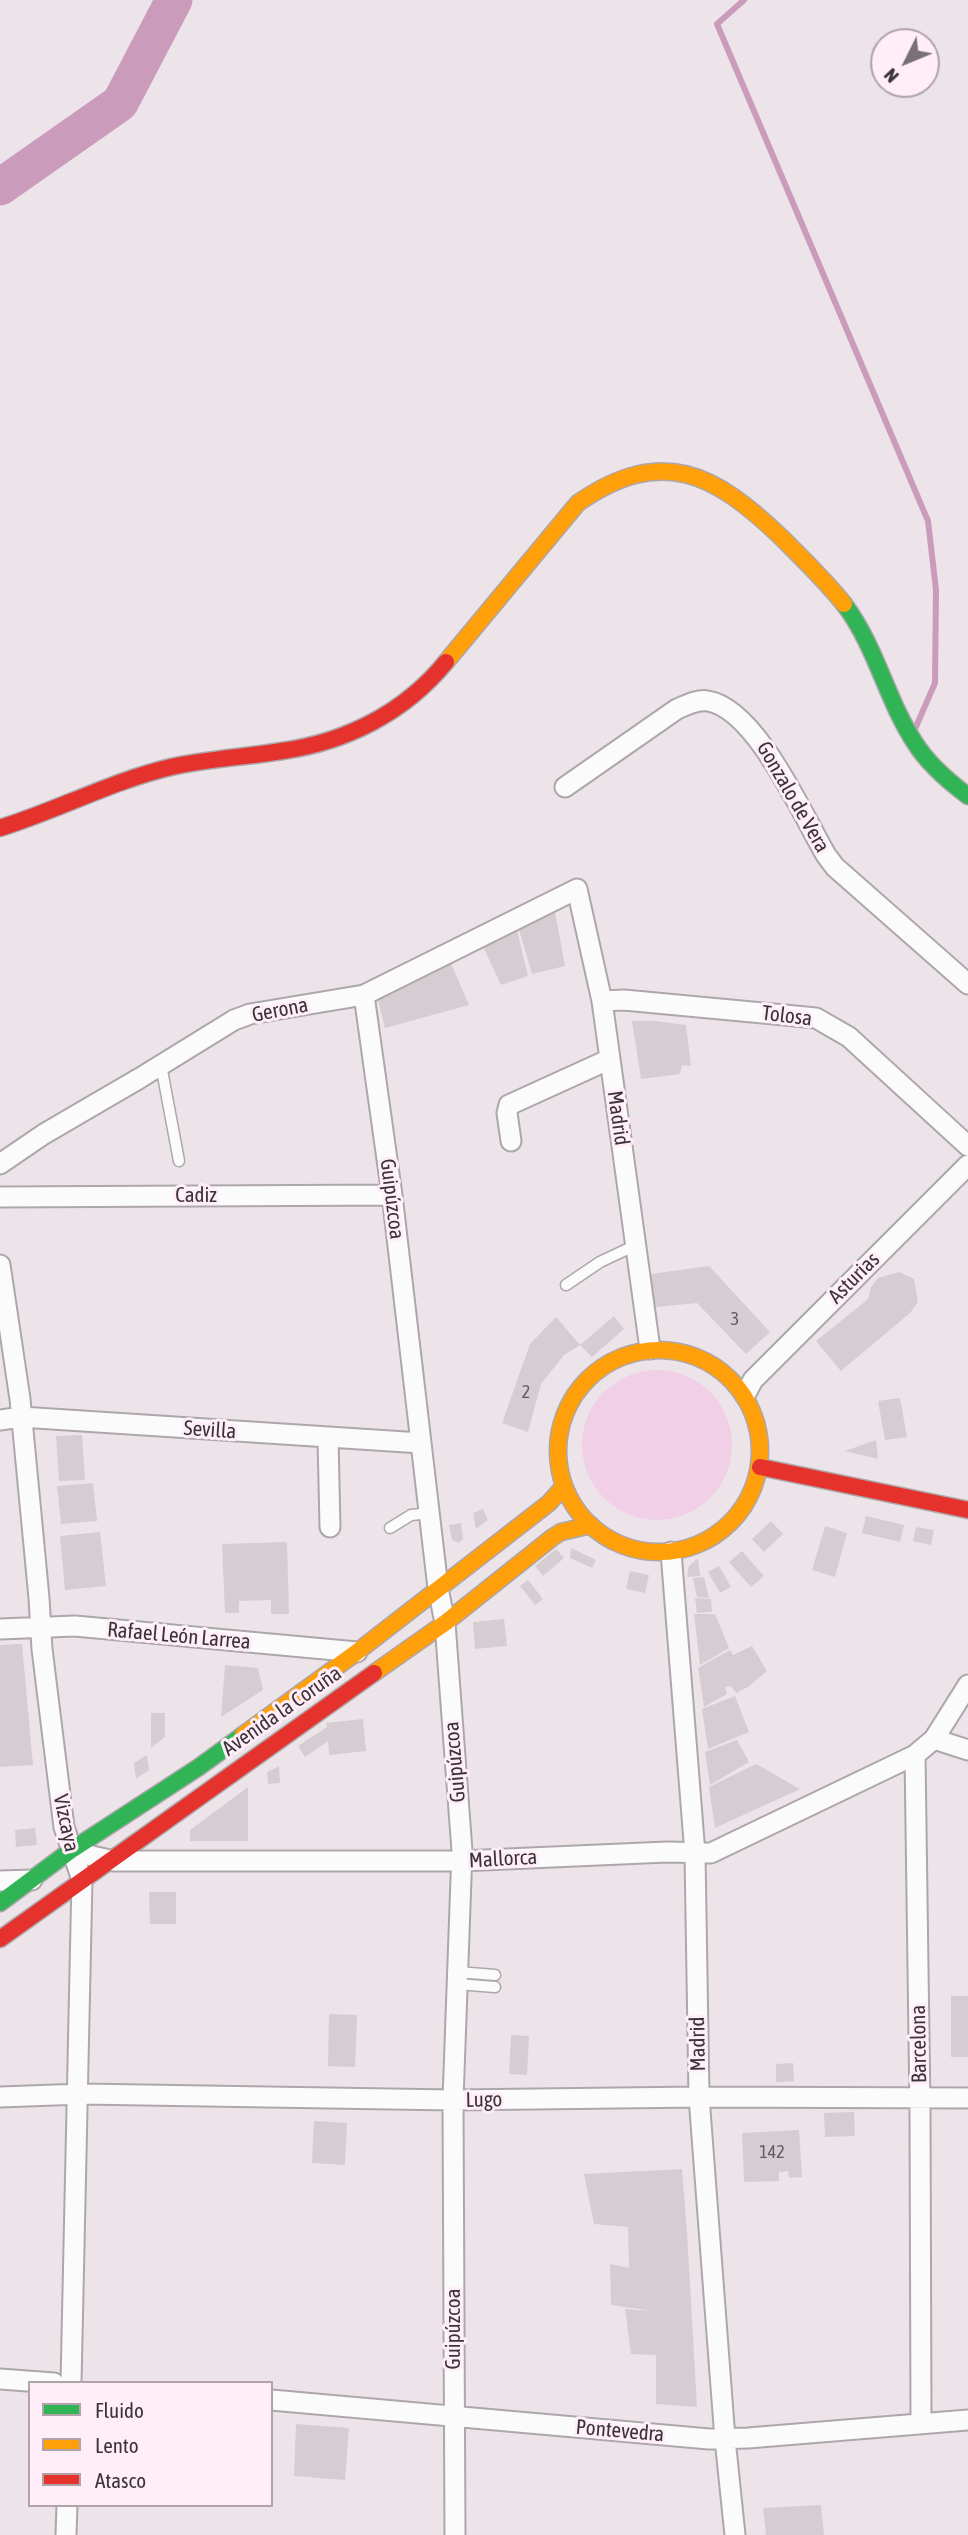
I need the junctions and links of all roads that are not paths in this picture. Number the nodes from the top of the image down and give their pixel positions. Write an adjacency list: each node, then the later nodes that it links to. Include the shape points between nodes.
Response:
1 (565, 787): 5 (street, Gonzalo de Vera, via 677,709 693,702 719,704 758,737 835,867)
2 (968, 796): 3 (main road, via 911,738 862,630 821,576 751,508 720,485 685,472 643,471 607,484 578,503 437,673 381,719 314,745 172,767)
3 (0, 828)
4 (577, 889): 6 (street, Gerona); 7 (street, Madrid)
5 (968, 984)
6 (364, 995): 9 (street, Gerona, via 250,1014 219,1027); 15 (street, Guipúzcoa)
7 (601, 1001): 8 (street, Madrid); 11 (street, Tolosa, via 816,1018 849,1037)
8 (610, 1059): 10 (street, via 509,1105); 17 (street, Madrid)
9 (162, 1065): 12 (lane); 13 (street, Gerona)
10 (510, 1141)
11 (968, 1146)
12 (179, 1161)
13 (0, 1164)
14 (968, 1165): 21 (street, Asturias, via 753,1380)
15 (392, 1195): 16 (street, Cadiz); 25 (street, Guipúzcoa)
16 (0, 1197)
17 (636, 1245): 19 (lane); 20 (street, Madrid)
18 (0, 1265): 22 (street, Vizcaya)
19 (566, 1285)
20 (650, 1349): 21 (main road, via 687,1352 720,1369); 27 (main road, via 623,1355 599,1368 579,1388 565,1411 558,1438)
21 (745, 1395): 26 (main road, via 756,1420)
22 (21, 1417): 23 (street, Sevilla); 24 (street, Sevilla); 36 (street, Vizcaya)
23 (0, 1420)
24 (328, 1438): 25 (street, Sevilla); 31 (street)
25 (421, 1443): 29 (street, Guipúzcoa)
26 (760, 1467): 28 (main road); 33 (main road, via 748,1502 728,1527 701,1544)
27 (564, 1486): 30 (main road); 34 (main road, Avenida la Coruña, via 549,1503)
28 (968, 1510)
29 (429, 1513): 32 (lane, via 411,1515); 34 (street, Guipúzcoa)
30 (591, 1525): 33 (main road, via 628,1547); 35 (main road, Avenida la Coruña, via 553,1537)
31 (330, 1527)
32 (390, 1528)
33 (671, 1552): 44 (street, Madrid)
34 (438, 1588): 35 (street, Guipúzcoa); 38 (main road, Avenida la Coruña)
35 (445, 1623): 45 (main road, Avenida la Coruña); 46 (street, Guipúzcoa)
36 (40, 1627): 37 (street, Rafael León Larrea); 38 (street, Rafael León Larrea, via 75,1626); 43 (street, Vizcaya, via 64,1827)
37 (0, 1629)
38 (357, 1652): 43 (main road, Avenida la Coruña, via 200,1767)
39 (968, 1685): 40 (street)
40 (934, 1739): 41 (street); 42 (street)
41 (968, 1749)
42 (915, 1755): 44 (street, Mallorca, via 711,1853); 58 (street, Barcelona)
43 (71, 1852): 45 (street, Mallorca); 47 (main road, Avenida la Coruña); 48 (street, Vizcaya)
44 (695, 1854): 46 (street, Mallorca); 57 (street, Madrid)
45 (107, 1861): 46 (street, Mallorca); 48 (main road, Avenida la Coruña)
46 (461, 1861): 53 (street, Guipúzcoa)
47 (32, 1880): 49 (street); 50 (main road, Avenida la Coruña)
48 (82, 1880): 51 (main road, Avenida la Coruña); 55 (street, Vizcaya)
49 (0, 1881)
50 (0, 1903)
51 (0, 1939)
52 (495, 1975): 53 (lane)
53 (457, 1978): 54 (lane); 60 (street, Guipúzcoa)
54 (495, 1987)
55 (76, 2095): 56 (street, Lugo); 60 (street, Lugo); 63 (street, Vizcaya)
56 (0, 2097)
57 (699, 2097): 58 (street, Lugo); 60 (street, Lugo); 68 (street, Madrid)
58 (920, 2098): 59 (street, Lugo); 67 (street, Barcelona)
59 (968, 2098)
60 (453, 2100): 65 (street, Guipúzcoa)
61 (0, 2379): 62 (street)
62 (28, 2381)
63 (71, 2381)
64 (273, 2400): 65 (street, Pontevedra)
65 (453, 2415): 68 (street, Pontevedra); 71 (street, Guipúzcoa)
66 (968, 2420): 67 (street, Pontevedra)
67 (921, 2423): 68 (street, Pontevedra)
68 (725, 2439): 72 (street, Madrid)
69 (67, 2507): 70 (street)
70 (66, 2535)
71 (455, 2535)
72 (735, 2535)

